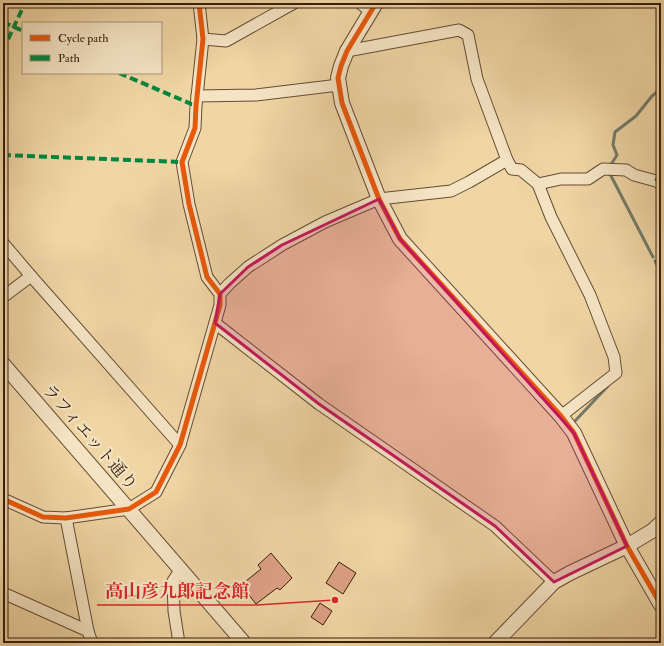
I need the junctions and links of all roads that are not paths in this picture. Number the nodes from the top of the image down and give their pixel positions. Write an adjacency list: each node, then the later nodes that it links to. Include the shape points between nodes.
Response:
1 (199, 3): 5 (street)
2 (294, 3): 5 (street, via 226,41)
3 (360, 3): 4 (street)
4 (374, 7): 6 (street)
5 (203, 40): 8 (street)
6 (347, 52): 7 (street, via 338,78); 9 (street, via 459,30 468,35 477,79)
7 (339, 85): 8 (street, via 256,95); 12 (street, via 342,103)
8 (197, 96): 15 (street, via 195,128 182,162 189,204 207,277)
9 (507, 160): 10 (street, via 512,169 521,170); 12 (street, via 451,191)
10 (538, 184): 11 (street, via 561,179 588,179 603,169 626,170); 19 (street, via 551,217 590,295 614,357 616,373)
11 (661, 184)
12 (379, 198): 15 (street, via 282,245 248,266); 19 (street, via 400,239)
13 (3, 243): 14 (street)
14 (31, 276): 16 (street); 20 (street)
15 (220, 294): 17 (street)
16 (3, 297)
17 (215, 322): 20 (street); 27 (street, via 319,404 495,526)
18 (3, 364): 22 (street, ラフィエット通り)
19 (561, 416): 25 (street, via 574,433)
20 (180, 445): 22 (street, via 156,492)
21 (3, 499): 23 (street, via 43,517)
22 (129, 509): 23 (street); 26 (street, ラフィエット通り)
23 (66, 518): 30 (street)
24 (661, 523): 25 (street)
25 (627, 546): 27 (street); 29 (street)
26 (181, 570): 32 (street, via 173,581); 33 (street, ラフィエット通り)
27 (554, 582): 34 (street)
28 (3, 593): 30 (street)
29 (661, 605)
30 (88, 631): 31 (street)
31 (92, 643)
32 (179, 643)
33 (244, 643)
34 (495, 643)

